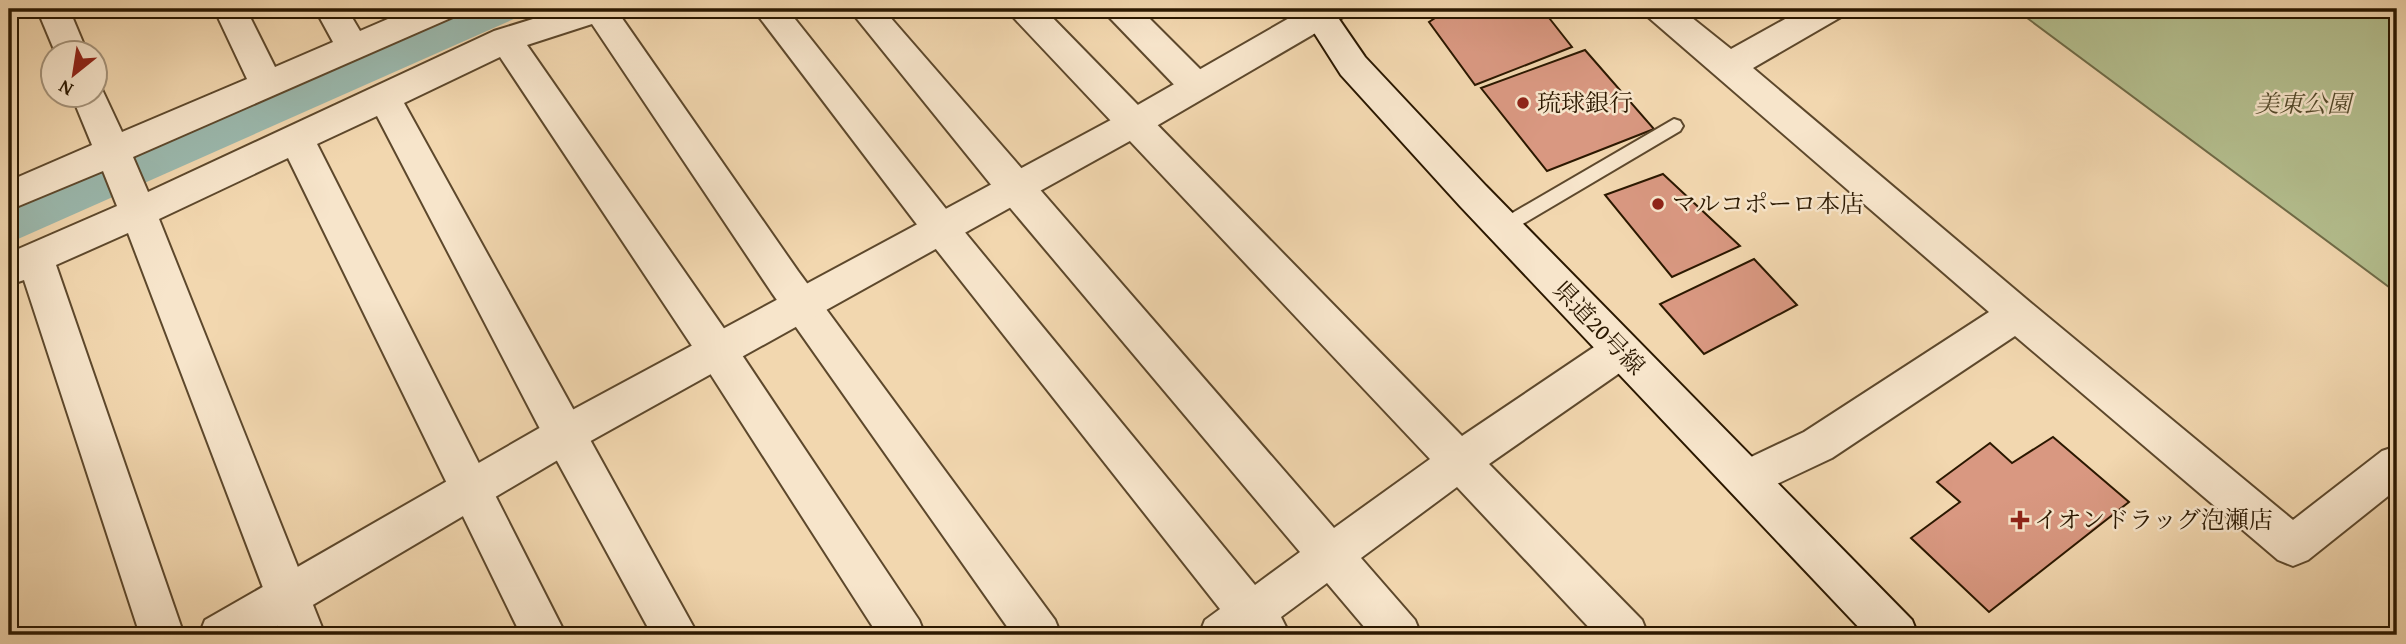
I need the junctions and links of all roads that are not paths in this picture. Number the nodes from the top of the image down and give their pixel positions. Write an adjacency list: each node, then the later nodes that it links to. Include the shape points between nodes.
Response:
1 (54, 9): 13 (street)
2 (230, 9): 17 (street)
3 (331, 9): 15 (street)
4 (441, 9): 15 (street)
5 (600, 9): 14 (street); 31 (street)
6 (769, 9): 29 (street)
7 (865, 9): 25 (street)
8 (1025, 9): 21 (street)
9 (1121, 9): 18 (street)
10 (1660, 9): 16 (street)
11 (1829, 9): 16 (street)
12 (1322, 11): 18 (street); 28 (street, 県道20号線, via 1353,66)
13 (65, 38)
14 (506, 40): 19 (street); 34 (street)
15 (354, 48): 17 (street)
16 (1729, 66): 32 (street)
17 (268, 86): 24 (street)
18 (1196, 86): 21 (street)
19 (384, 97): 23 (street); 35 (street)
20 (94, 108): 24 (street)
21 (1134, 123): 25 (street); 36 (street)
22 (1674, 127): 28 (lane)
23 (296, 138): 27 (street); 39 (street)
24 (112, 153): 26 (street); 27 (street)
25 (1014, 187): 29 (street); 40 (street)
26 (9, 196)
27 (138, 212): 30 (street); 41 (street)
28 (1503, 227): 33 (street, 県道20号線)
29 (941, 229): 31 (street); 42 (street)
30 (22, 264): 43 (street)
31 (802, 306): 34 (street); 49 (street)
32 (2017, 314): 37 (street, via 2293,546); 38 (street, via 1818,445)
33 (1620, 351): 36 (street); 38 (street, 県道20号線)
34 (718, 352): 35 (street); 48 (street)
35 (565, 435): 39 (street); 47 (street)
36 (1461, 460): 40 (street); 51 (street)
37 (2397, 464)
38 (1747, 479): 52 (street, 県道20号線)
39 (470, 491): 41 (street); 46 (street)
40 (1330, 556): 42 (street); 50 (street)
41 (288, 596): 44 (street); 45 (street)
42 (1247, 628)
43 (162, 635)
44 (221, 635)
45 (303, 635)
46 (544, 635)
47 (676, 635)
48 (903, 635)
49 (1039, 635)
50 (1399, 635)
51 (1626, 635)
52 (1896, 635)

